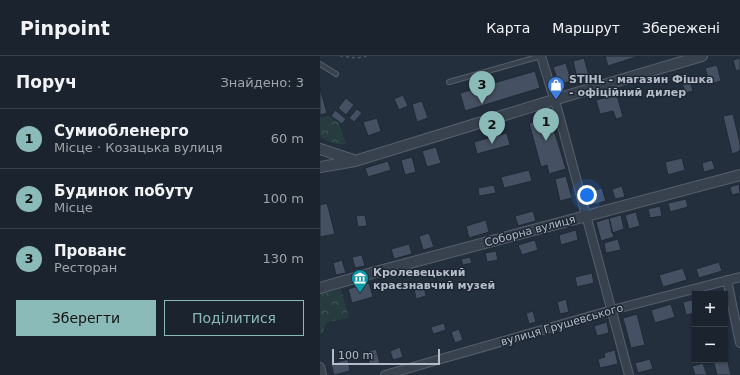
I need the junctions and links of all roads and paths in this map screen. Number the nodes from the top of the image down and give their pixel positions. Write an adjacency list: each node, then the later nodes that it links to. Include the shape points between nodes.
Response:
1 (340, 56): 2 (path)
2 (367, 56)
3 (541, 56): 7 (lane); 8 (street)
4 (702, 56): 8 (street)
5 (320, 64): 6 (lane)
6 (336, 74)
7 (449, 82)
8 (554, 100): 12 (street); 15 (street)
9 (320, 149): 12 (street)
10 (320, 153): 11 (street)
11 (320, 160)
12 (354, 160): 13 (street)
13 (320, 167)
14 (740, 175): 15 (street, Соборна вулиця)
15 (586, 216): 18 (street, Соборна вулиця); 19 (street)
16 (740, 277): 17 (street, вулиця Грушевського)
17 (727, 280): 19 (street, вулиця Грушевського); 20 (street)
18 (320, 288)
19 (612, 310): 23 (street, вулиця Грушевського); 24 (street)
20 (740, 343)
21 (320, 367): 22 (street)
22 (322, 375)
23 (384, 375)
24 (629, 375)

